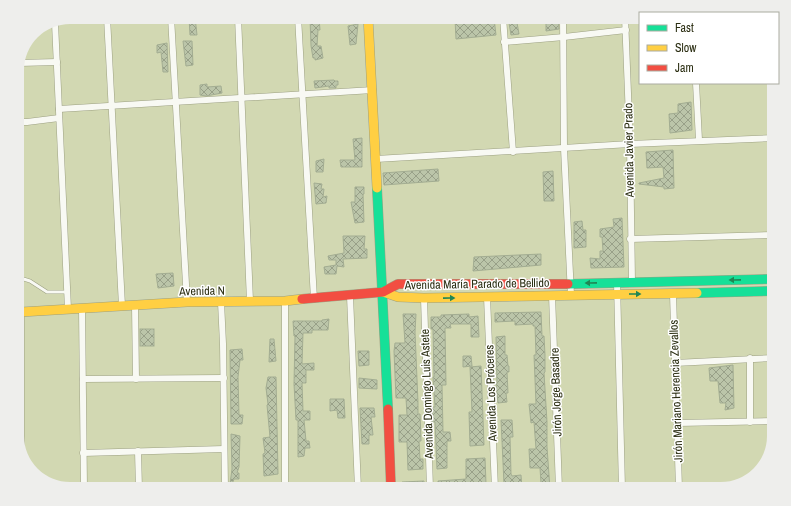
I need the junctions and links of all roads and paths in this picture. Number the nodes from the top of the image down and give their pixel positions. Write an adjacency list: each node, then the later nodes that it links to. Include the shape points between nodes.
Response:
1 (107, 24): 20 (street)
2 (171, 24): 19 (street)
3 (238, 24): 18 (street)
4 (298, 24): 17 (street)
5 (368, 24): 16 (street)
6 (503, 24): 12 (street)
7 (563, 24): 11 (street)
8 (626, 24): 10 (street, Avenida Javier Prado)
9 (55, 26): 13 (street)
10 (626, 30): 11 (street); 26 (street, Avenida Javier Prado)
11 (564, 37): 12 (street); 27 (street)
12 (504, 42): 28 (street)
13 (57, 62): 14 (street); 21 (street)
14 (25, 63)
15 (696, 84): 25 (street)
16 (373, 90): 17 (street); 29 (street)
17 (302, 96): 18 (street); 47 (street)
18 (242, 98): 19 (street); 48 (street)
19 (177, 102): 20 (street); 50 (street)
20 (113, 106): 21 (street); 53 (street)
21 (59, 110): 22 (street)
22 (59, 118): 23 (street); 38 (street)
23 (24, 122)
24 (767, 138): 25 (street)
25 (699, 140): 26 (street)
26 (630, 144): 27 (street); 31 (street, Avenida Javier Prado)
27 (564, 148): 28 (street); 36 (street)
28 (513, 152): 29 (street)
29 (376, 159): 39 (street)
30 (767, 235): 31 (street)
31 (630, 239): 34 (street, Avenida Javier Prado)
32 (24, 279): 38 (lane, via 47,292)
33 (767, 279): 34 (street, Avenida María Parado de Bellido, one-way to 34)
34 (632, 282): 35 (street, Avenida María Parado de Bellido)
35 (617, 283): 36 (street, Avenida María Parado de Bellido, one-way to 36); 40 (street)
36 (571, 284): 39 (street, Avenida María Parado de Bellido, via 398,284); 43 (street)
37 (767, 291): 41 (street, Avenida María Parado de Bellido)
38 (67, 292): 55 (street)
39 (383, 292): 44 (street, Avenida N); 46 (street, Avenida María Parado de Bellido, via 398,297); 74 (street)
40 (617, 294): 41 (street, Avenida María Parado de Bellido, one-way to 41); 43 (street, Avenida María Parado de Bellido); 78 (street)
41 (673, 294): 59 (street, Jirón Mariano Herencia Zevallos)
42 (552, 295): 43 (street, Avenida María Parado de Bellido); 45 (street, Avenida María Parado de Bellido); 77 (street, Jirón Jorge Basadre)
43 (571, 295)
44 (350, 296): 47 (street, Avenida N); 73 (street)
45 (487, 297): 46 (street, Avenida María Parado de Bellido, one-way to 45); 76 (street, Avenida Los Próceres)
46 (424, 298): 75 (street, Avenida Domingo Luis Astete)
47 (314, 299): 49 (street, Avenida N)
48 (250, 301): 49 (street, Avenida N); 51 (street, Avenida N)
49 (285, 301): 72 (street)
50 (187, 302): 51 (street, Avenida N); 52 (street, Avenida N)
51 (222, 302): 60 (street)
52 (135, 305): 53 (street, Avenida N); 62 (street)
53 (122, 306): 54 (street, Avenida N)
54 (82, 308): 55 (street, Avenida N); 61 (street)
55 (68, 309): 56 (street, Avenida N)
56 (24, 312)
57 (750, 358): 58 (street); 59 (street); 64 (street)
58 (767, 358)
59 (676, 363): 65 (street, Jirón Mariano Herencia Zevallos)
60 (224, 378): 62 (street); 66 (street)
61 (83, 379): 62 (street); 68 (street)
62 (136, 379)
63 (767, 421): 64 (street)
64 (750, 422): 65 (street)
65 (678, 423): 79 (street, Jirón Mariano Herencia Zevallos)
66 (224, 449): 67 (street); 71 (street)
67 (138, 451): 68 (street); 70 (street)
68 (83, 453): 69 (street)
69 (84, 482)
70 (139, 482)
71 (225, 482)
72 (285, 482)
73 (358, 482)
74 (391, 482)
75 (430, 482)
76 (495, 482)
77 (559, 482)
78 (622, 482)
79 (680, 482)

